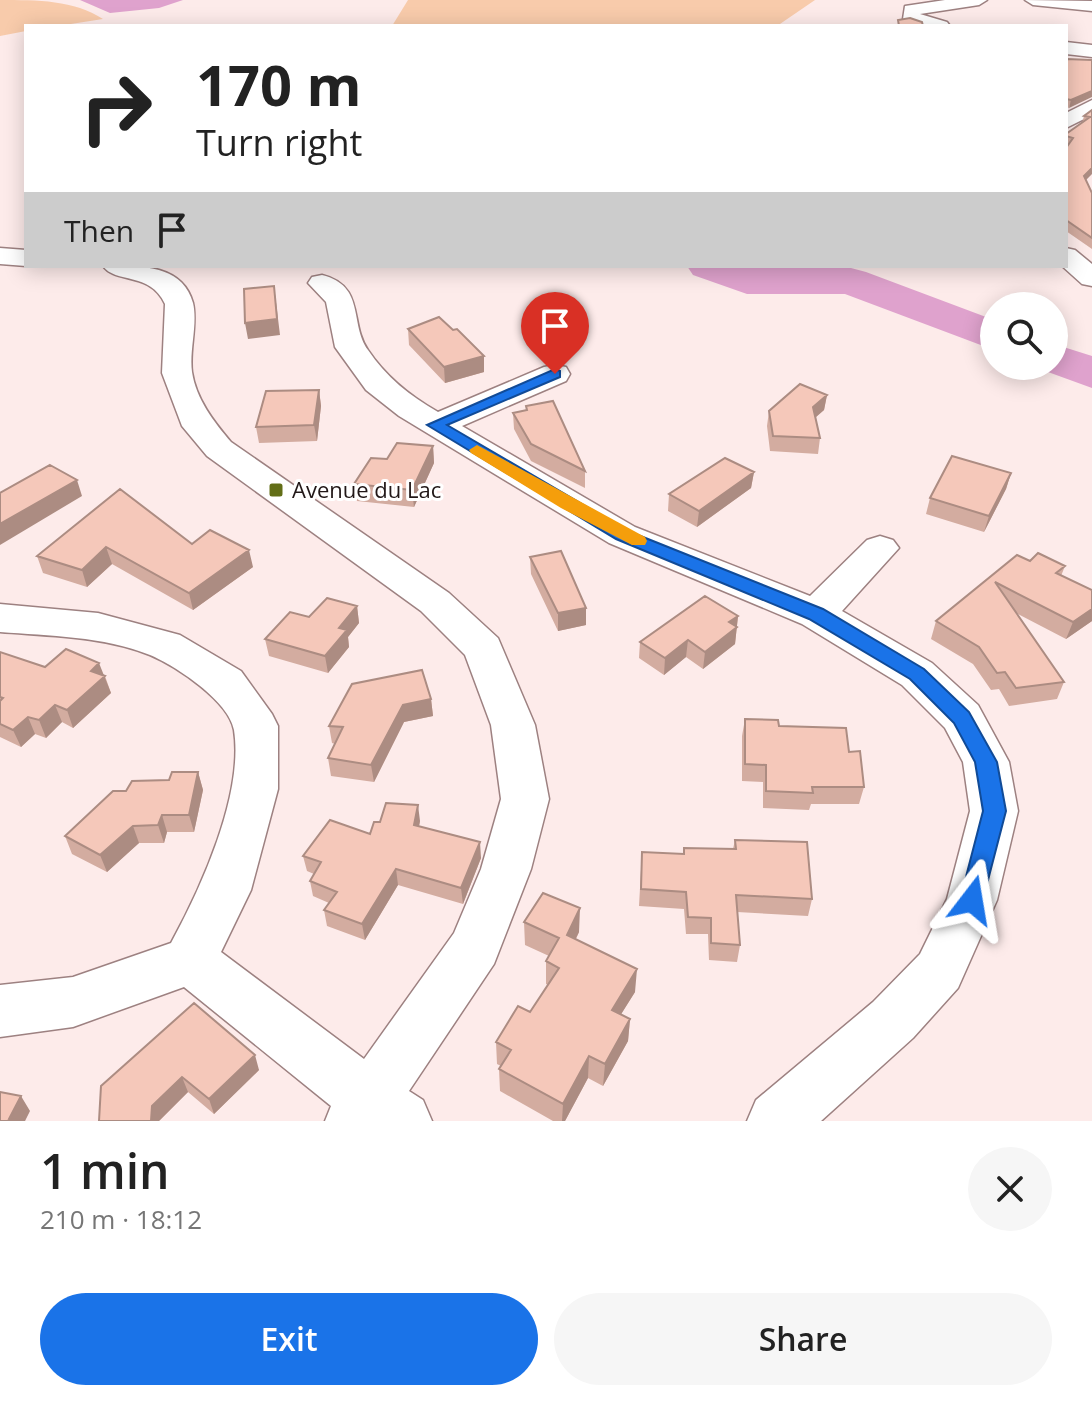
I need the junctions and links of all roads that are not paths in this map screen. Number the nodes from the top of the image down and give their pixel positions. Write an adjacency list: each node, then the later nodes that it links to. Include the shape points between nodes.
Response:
1 (979, 0): 4 (street, via 911,10 912,19)
2 (1033, 0): 3 (street)
3 (1092, 6)
4 (933, 24)
5 (1068, 48): 6 (street)
6 (1092, 51)
7 (1092, 106): 8 (street)
8 (1068, 121)
9 (0, 256): 10 (street)
10 (24, 258)
11 (1068, 258): 13 (street)
12 (123, 268): 22 (street, via 151,276 176,296 177,373 194,419 219,449 435,602 483,648 513,725 525,799 506,869 475,947)
13 (1092, 278)
14 (322, 283): 16 (street, via 340,299 350,347 377,383)
15 (555, 374): 16 (street)
16 (435, 425): 18 (street, via 622,535)
17 (880, 548): 18 (street)
18 (816, 614): 23 (street, via 917,674 962,717 986,762 994,811 972,900 939,971 893,1020)
19 (0, 618): 20 (street, via 98,627 165,645 226,682 256,726 255,789 226,890)
20 (190, 960): 21 (street, via 123,988 27,1011); 22 (street)
21 (0, 1011)
22 (375, 1114)
23 (777, 1121)

